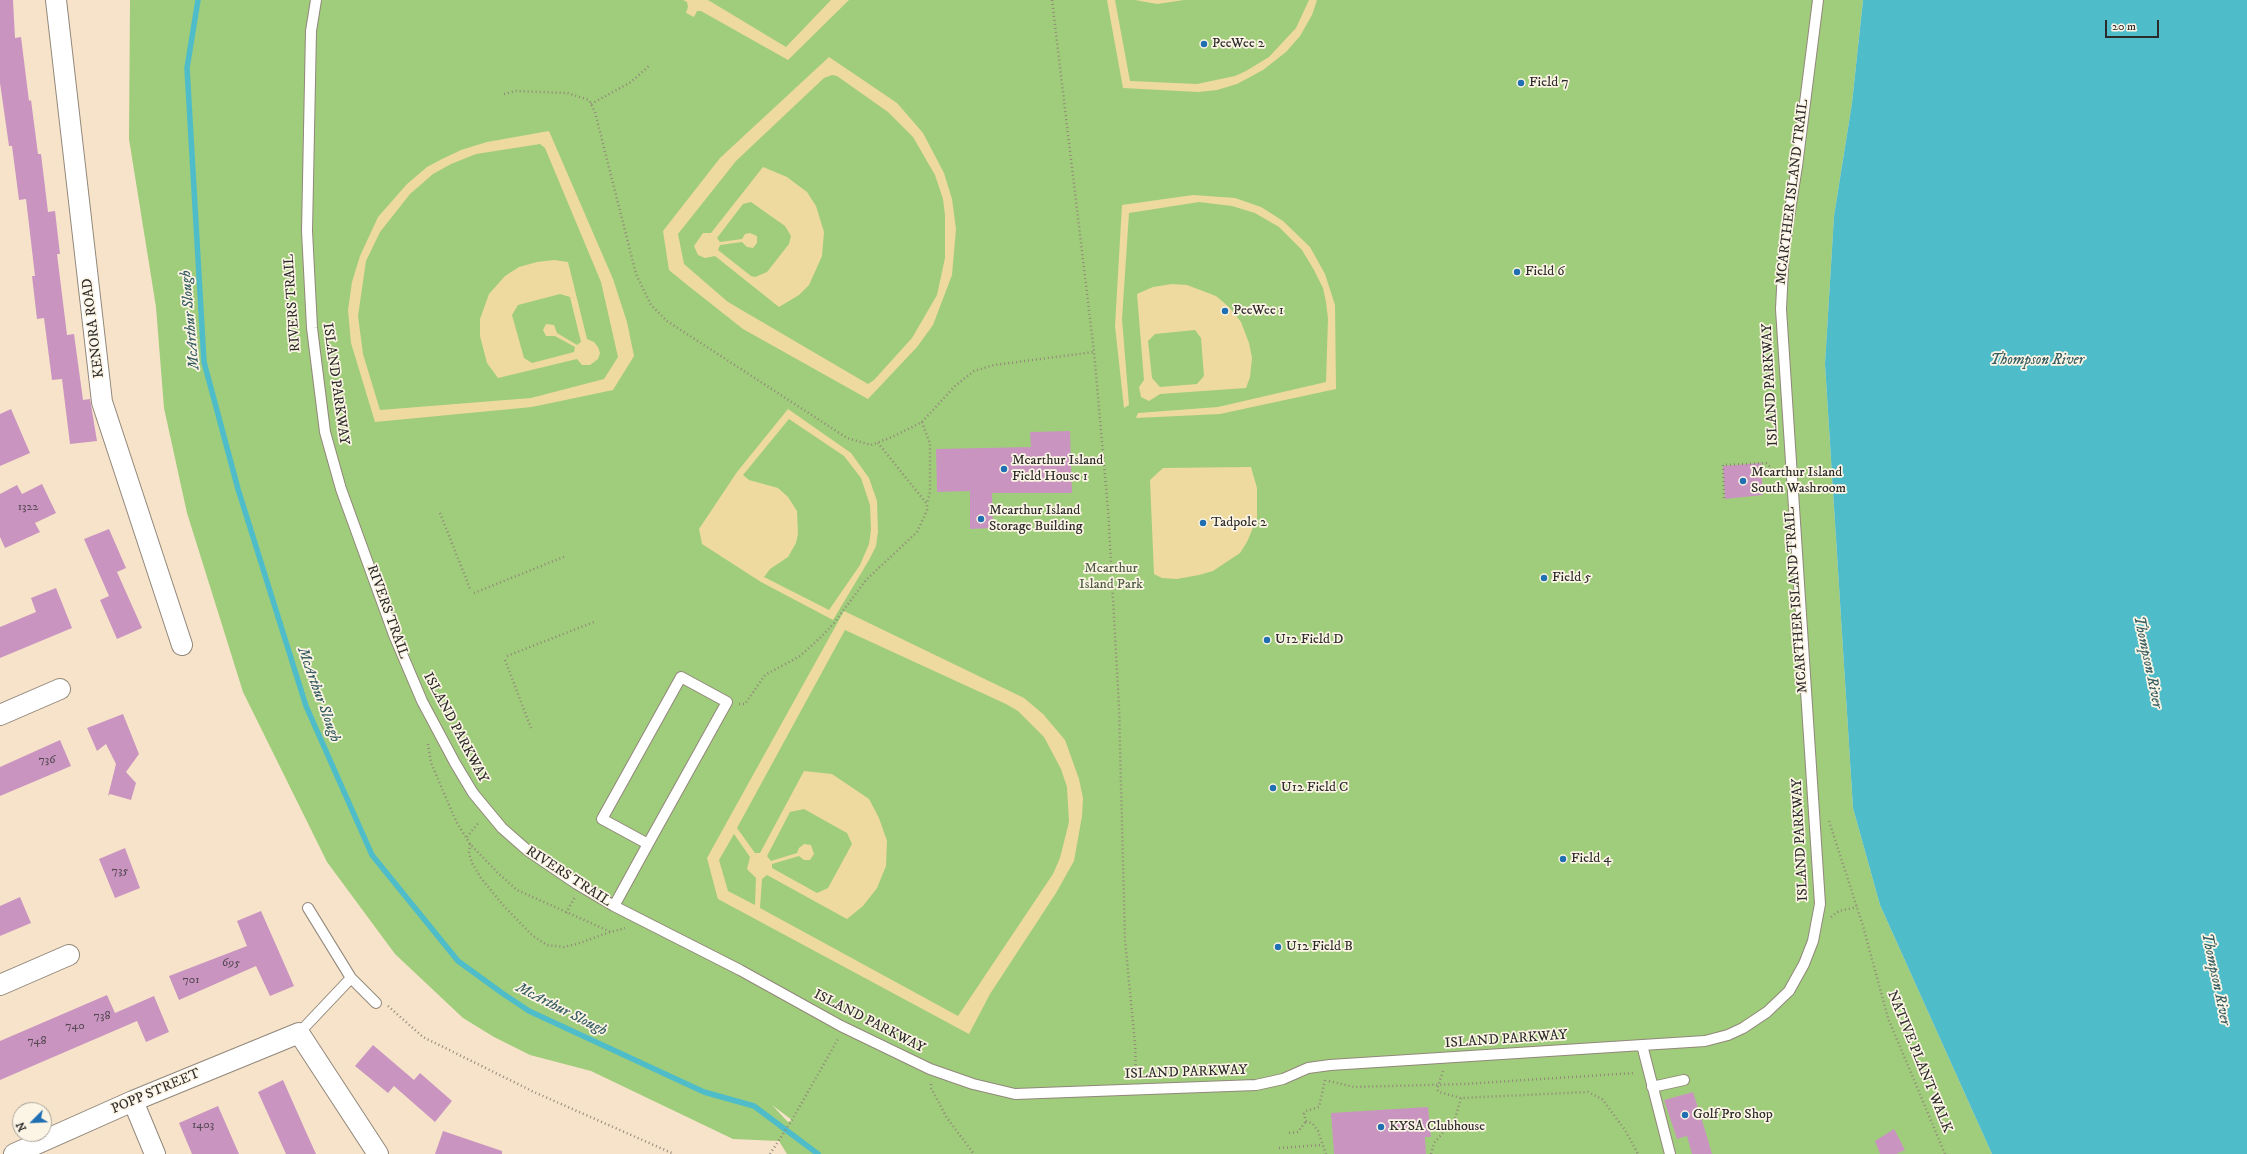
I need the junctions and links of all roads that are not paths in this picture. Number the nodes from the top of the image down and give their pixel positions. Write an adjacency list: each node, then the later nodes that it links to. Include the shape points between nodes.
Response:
1 (56, 0): 4 (street, KENORA ROAD, via 102,402)
2 (316, 0): 8 (lane, ISLAND PARKWAY, via 311,32 308,231 312,328 325,432 341,489 394,635 422,701 455,763 486,811 502,828 549,866)
3 (1818, 0): 15 (lane, ISLAND PARKWAY, via 1784,249 1781,316 1820,889 1818,923 1797,978 1789,991 1767,1012 1743,1028 1714,1039)
4 (182, 645)
5 (60, 689): 6 (street)
6 (0, 715)
7 (648, 844): 7 (lane, via 602,819 681,677 727,702); 8 (lane)
8 (614, 906): 15 (lane, ISLAND PARKWAY, via 740,970 841,1026 930,1069 973,1084 1016,1094 1256,1085 1283,1079 1308,1068)
9 (308, 908): 11 (lane)
10 (69, 955): 12 (street)
11 (351, 978): 13 (lane); 14 (lane)
12 (0, 985)
13 (380, 1003)
14 (299, 1033): 18 (street, POPP STREET); 21 (street)
15 (1642, 1045): 17 (lane)
16 (1684, 1080): 17 (lane)
17 (1652, 1087): 22 (lane)
18 (133, 1102): 19 (street, POPP STREET); 20 (street)
19 (14, 1154)
20 (155, 1154)
21 (378, 1154)
22 (1670, 1154)

